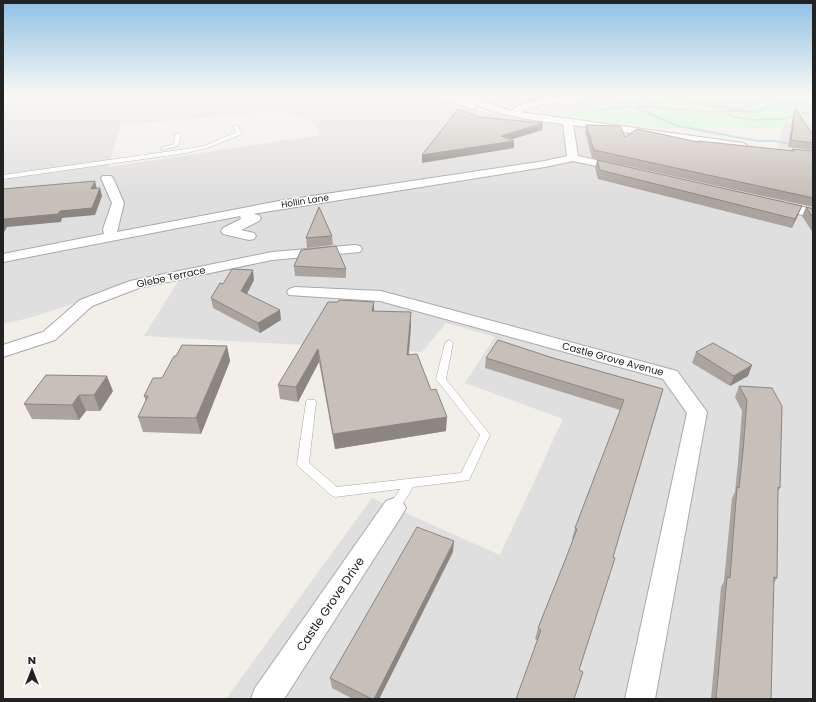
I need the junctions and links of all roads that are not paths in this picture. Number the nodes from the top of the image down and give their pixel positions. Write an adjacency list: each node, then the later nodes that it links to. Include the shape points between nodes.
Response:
1 (236, 129): 6 (lane, via 240,133 205,147)
2 (569, 129): 7 (street)
3 (611, 129): 5 (street)
4 (178, 135): 6 (lane, via 176,145)
5 (756, 148)
6 (137, 157): 9 (lane)
7 (572, 158): 8 (street); 13 (street, Hollin Lane)
8 (630, 170)
9 (3, 177)
10 (107, 178): 14 (street, via 118,203 110,229)
11 (768, 204): 12 (street)
12 (813, 213)
13 (220, 216): 14 (street, Hollin Lane); 15 (street, via 254,218 228,231)
14 (112, 236): 17 (street, Hollin Lane)
15 (249, 236)
16 (355, 249): 20 (street, Glebe Terrace, via 272,256 136,284 86,303 49,336)
17 (3, 258)
18 (295, 292): 25 (street, Castle Grove Avenue, via 381,296 670,375 697,412)
19 (450, 343): 22 (lane, via 440,379 485,435 465,477)
20 (3, 351)
21 (311, 402): 22 (lane, via 303,464 335,492)
22 (409, 484): 23 (lane)
23 (394, 508): 24 (street, Castle Grove Drive)
24 (266, 699)
25 (640, 699)

